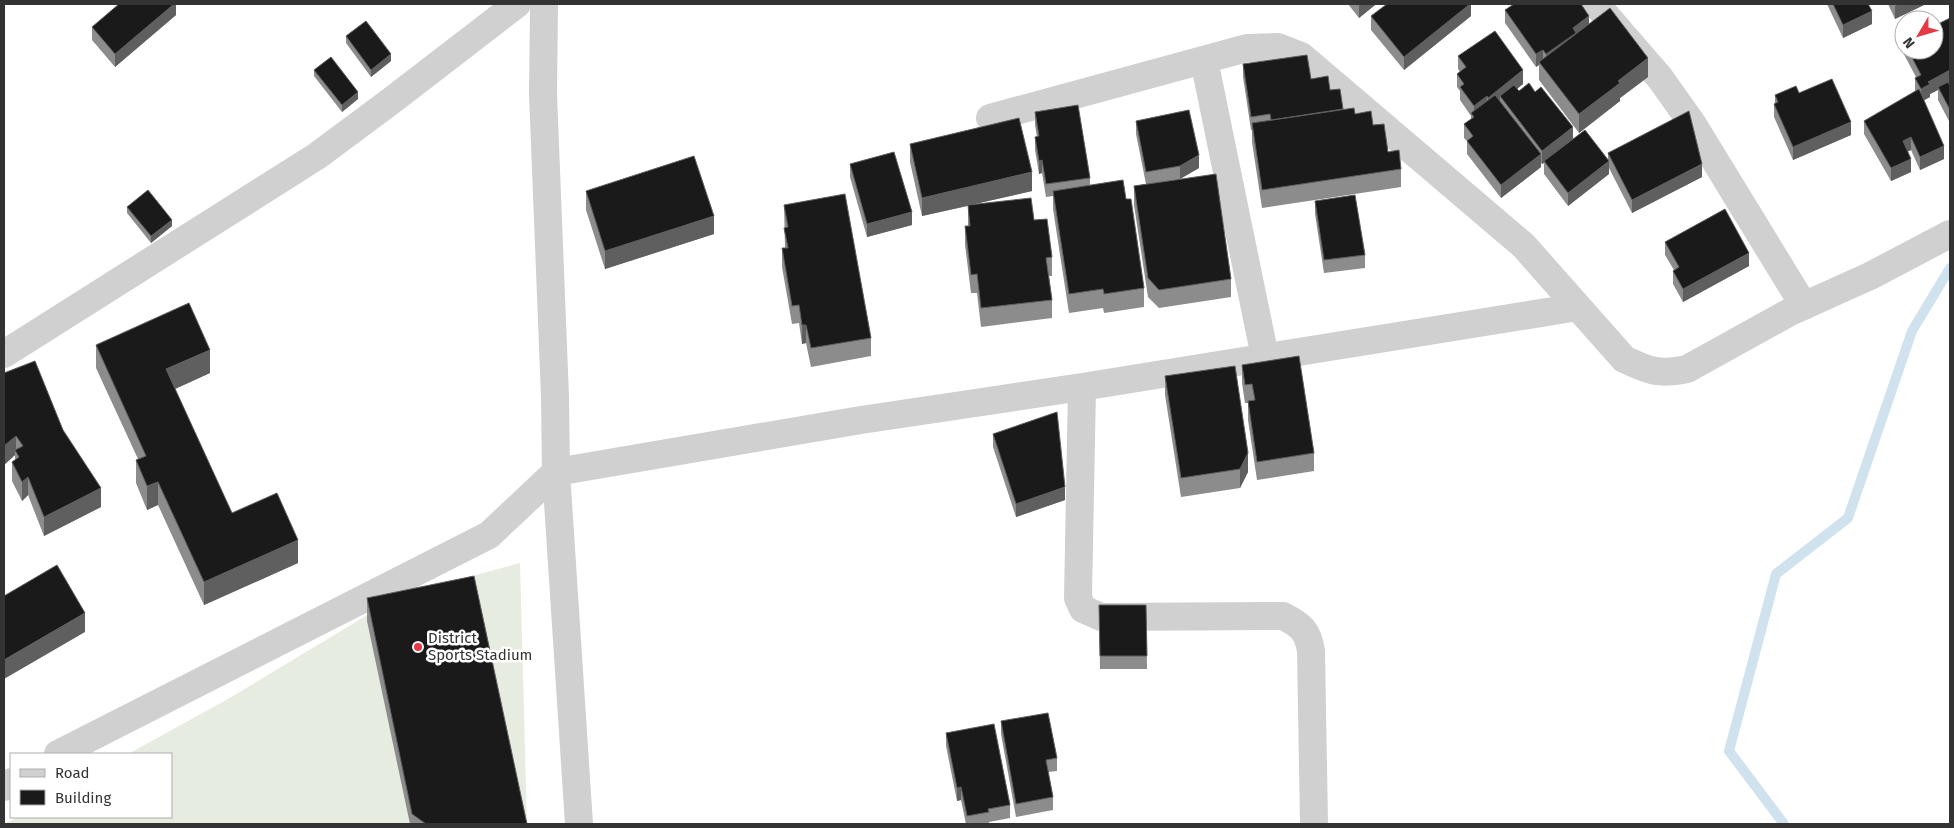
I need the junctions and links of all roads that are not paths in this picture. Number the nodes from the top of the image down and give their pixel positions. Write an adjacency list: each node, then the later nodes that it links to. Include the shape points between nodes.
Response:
1 (517, 4): 9 (street, via 316,156)
2 (544, 4): 12 (street, via 543,94)
3 (1596, 4): 7 (street, via 1660,78 1692,123)
4 (1204, 60): 5 (street); 8 (street, via 1247,48 1270,47 1300,56 1524,246); 10 (street)
5 (990, 118)
6 (1950, 234): 7 (street)
7 (1804, 306): 8 (street, via 1687,369 1669,373 1646,370 1624,359)
8 (1578, 307): 10 (street)
9 (4, 354)
10 (1265, 358): 11 (street)
11 (1082, 387): 12 (street, via 861,420); 15 (street, via 1078,598 1083,608 1101,617 1283,616 1298,624 1309,638 1312,651)
12 (556, 472): 13 (street, via 489,535); 14 (street)
13 (60, 753)
14 (579, 824)
15 (1314, 824)

